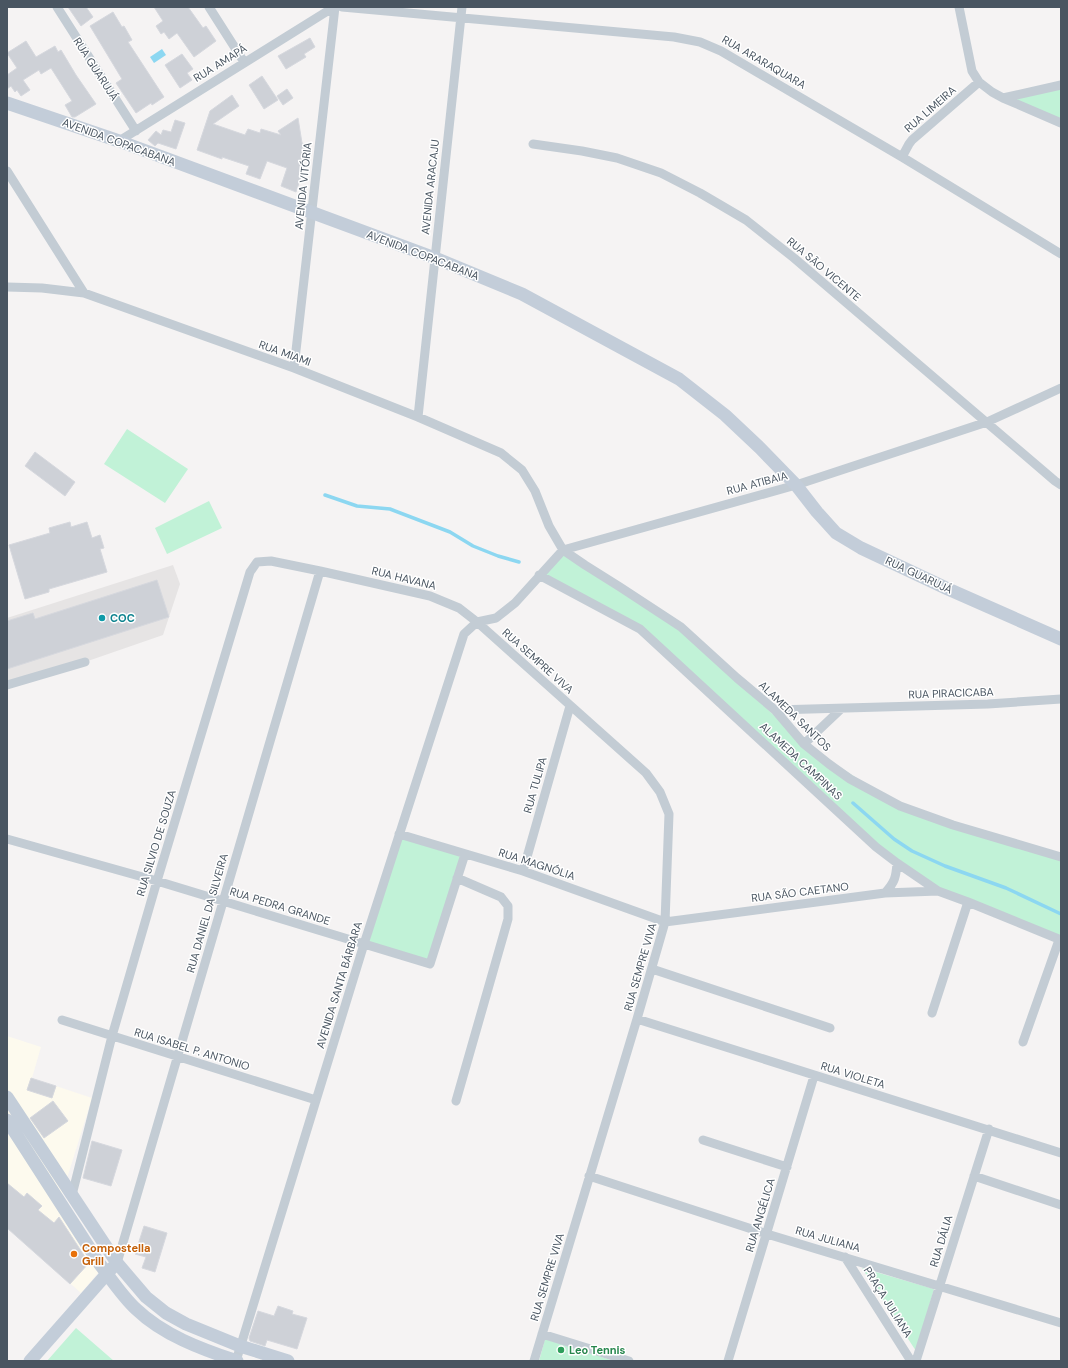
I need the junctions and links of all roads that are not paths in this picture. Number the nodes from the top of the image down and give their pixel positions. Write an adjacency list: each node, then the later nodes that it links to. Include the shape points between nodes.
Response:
1 (57, 7): 14 (street, RUA GUARUJÁ)
2 (209, 7): 8 (street)
3 (335, 7): 8 (street, RUA AMAPÁ); 19 (street, AVENIDA VITÓRIA)
4 (342, 7): 7 (street, RUA ARARAQUARA)
5 (462, 7): 7 (street, AVENIDA ARACAJU)
6 (960, 7): 9 (street, via 972,71)
7 (461, 17): 17 (street, RUA ARARAQUARA, via 674,37 700,42 721,50); 21 (street, AVENIDA ARACAJU)
8 (244, 62): 14 (street, RUA AMAPÁ)
9 (979, 82): 11 (street); 17 (street, RUA LIMEIRA, via 912,140)
10 (1061, 85): 11 (street)
11 (1003, 98): 13 (street)
12 (7, 103): 15 (street, AVENIDA COPACABANA)
13 (1061, 122)
14 (136, 131): 15 (street, RUA AMAPÁ)
15 (119, 141): 19 (street, AVENIDA COPACABANA)
16 (533, 144): 27 (street, RUA SÃO VICENTE, via 617,158 661,173 746,220)
17 (902, 157): 20 (street, RUA ARARAQUARA)
18 (7, 170): 23 (street)
19 (312, 212): 21 (street, AVENIDA COPACABANA); 24 (street, AVENIDA VITÓRIA)
20 (1061, 254)
21 (435, 258): 26 (street, AVENIDA ARACAJU); 29 (street, AVENIDA COPACABANA, via 522,294 678,379 725,416)
22 (7, 287): 23 (street, RUA MIAMI)
23 (84, 293): 24 (street, RUA MIAMI)
24 (294, 368): 26 (street, RUA MIAMI)
25 (1061, 388): 27 (street, RUA ATIBAIA)
26 (418, 417): 30 (street, RUA MIAMI, via 501,453 522,470)
27 (987, 422): 28 (street, RUA SÃO VICENTE); 29 (street, RUA ATIBAIA)
28 (1061, 484)
29 (796, 485): 30 (street, RUA ATIBAIA); 34 (street, RUA GUARUJÁ, via 836,533 861,548)
30 (563, 550): 32 (street); 40 (street, ALAMEDA SANTOS, via 681,627)
31 (320, 571): 33 (street, RUA HAVANA, via 430,596 459,608); 49 (street, RUA SILVIO DE SOUZA, via 271,561 257,562 250,572); 52 (street, RUA DANIEL DA SILVEIRA)
32 (539, 575): 33 (street, via 514,603 496,618); 46 (street, ALAMEDA CAMPINAS, via 640,629)
33 (477, 622): 38 (street, RUA SEMPRE VIVA); 42 (street, AVENIDA SANTA BÁRBARA, via 464,634)
34 (1061, 639)
35 (85, 662): 36 (street)
36 (7, 685)
37 (1061, 699): 39 (street, RUA PIRACICABA)
38 (570, 706): 47 (street, RUA TULIPA); 54 (street, RUA SEMPRE VIVA, via 646,773 660,792 669,814)
39 (841, 709): 40 (street, RUA PIRACICABA); 41 (street)
40 (775, 710): 41 (street, ALAMEDA SANTOS)
41 (804, 744): 45 (street, ALAMEDA SANTOS, via 850,779 900,806 953,825)
42 (399, 834): 44 (street, RUA MAGNÓLIA); 56 (street, AVENIDA SANTA BÁRBARA)
43 (7, 839): 49 (street, RUA PEDRA GRANDE)
44 (465, 854): 47 (street, RUA MAGNÓLIA); 48 (street)
45 (1061, 857)
46 (896, 862): 50 (street, ALAMEDA CAMPINAS); 51 (street, via 893,884)
47 (523, 871): 54 (street, RUA MAGNÓLIA)
48 (457, 878): 56 (street, RUA PEDRA GRANDE, via 430,964); 68 (street, via 501,897 508,906 508,918)
49 (157, 881): 52 (street, RUA PEDRA GRANDE); 62 (street, RUA SILVIO DE SOUZA)
50 (938, 890): 51 (street, RUA SÃO CAETANO); 53 (street, ALAMEDA CAMPINAS)
51 (886, 893): 54 (street, RUA SÃO CAETANO)
52 (223, 901): 56 (street, RUA PEDRA GRANDE); 64 (street, RUA DANIEL DA SILVEIRA)
53 (968, 902): 55 (street, ALAMEDA CAMPINAS); 58 (street)
54 (665, 922): 57 (street, RUA SEMPRE VIVA)
55 (1060, 940): 63 (street)
56 (364, 944): 67 (street, AVENIDA SANTA BÁRBARA)
57 (652, 969): 60 (street, RUA SEMPRE VIVA); 61 (street)
58 (932, 1013)
59 (62, 1020): 62 (street, RUA ISABEL P. ANTONIO)
60 (637, 1020): 65 (street, RUA VIOLETA); 74 (street, RUA SEMPRE VIVA)
61 (830, 1028)
62 (112, 1036): 64 (street, RUA ISABEL P. ANTONIO); 76 (street, RUA SILVIO DE SOUZA)
63 (1023, 1042)
64 (178, 1057): 67 (street, RUA ISABEL P. ANTONIO); 80 (street, RUA DANIEL DA SILVEIRA)
65 (814, 1076): 70 (street, RUA VIOLETA); 73 (street, RUA ANGÉLICA)
66 (7, 1097): 76 (street)
67 (316, 1100): 85 (street, AVENIDA SANTA BÁRBARA)
68 (456, 1101)
69 (7, 1120): 81 (street)
70 (989, 1129): 72 (street, RUA VIOLETA); 75 (street, RUA DÁLIA)
71 (703, 1140): 73 (street)
72 (1061, 1153)
73 (787, 1167): 78 (street, RUA ANGÉLICA)
74 (589, 1176): 78 (street, RUA JULIANA); 84 (street, RUA SEMPRE VIVA)
75 (974, 1176): 77 (street); 82 (street, RUA DÁLIA)
76 (72, 1195): 80 (street)
77 (1061, 1205)
78 (767, 1234): 79 (street, RUA JULIANA); 91 (street, RUA ANGÉLICA)
79 (845, 1257): 82 (street, RUA JULIANA); 92 (street, PRAÇA JULIANA)
80 (117, 1263): 81 (street); 85 (street, via 146,1297 166,1313)
81 (107, 1274): 86 (street); 87 (street, via 136,1309 158,1326 181,1340)
82 (940, 1285): 83 (street, RUA JULIANA); 93 (street, RUA DÁLIA)
83 (1061, 1323)
84 (542, 1334): 89 (street, RUA SEMPRE VIVA); 90 (street)
85 (240, 1346): 87 (street, AVENIDA SANTA BÁRBARA); 88 (street)
86 (30, 1361)
87 (236, 1361)
88 (288, 1361)
89 (534, 1361)
90 (629, 1361)
91 (728, 1361)
92 (911, 1361)
93 (916, 1361)

